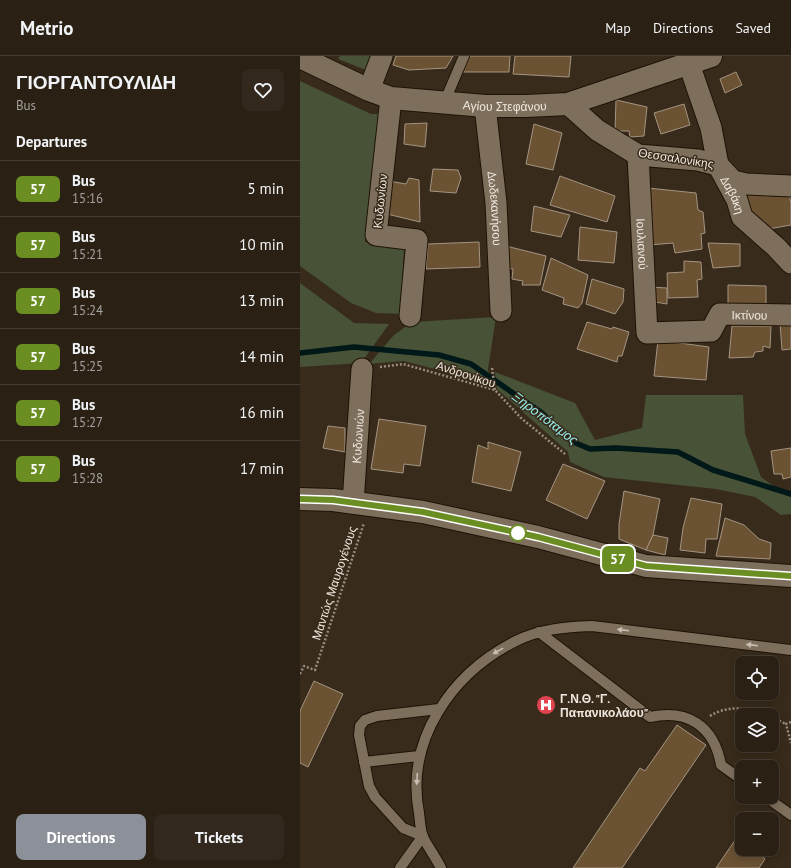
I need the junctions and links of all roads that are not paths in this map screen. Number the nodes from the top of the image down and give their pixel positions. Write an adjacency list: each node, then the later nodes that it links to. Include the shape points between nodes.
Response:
1 (382, 56): 6 (street)
2 (464, 56): 8 (lane)
3 (711, 56): 5 (main road, Αγίου Στεφάνου)
4 (300, 57): 6 (main road, Αγίου Στεφάνου)
5 (689, 64): 9 (main road, Αγίου Στεφάνου); 12 (street, Δαβάκη, via 711,128)
6 (369, 90): 7 (main road, Αγίου Στεφάνου)
7 (391, 98): 8 (main road, Αγίου Στεφάνου); 17 (street, Κυδωνίων, via 376,235 417,240)
8 (444, 103): 10 (main road, Αγίου Στεφάνου)
9 (568, 104): 10 (main road, Αγίου Στεφάνου); 11 (street, Θεσσαλονίκης, via 597,130)
10 (485, 106): 15 (street, Δωδεκανήσου, via 496,204)
11 (638, 155): 12 (street, Θεσσαλονίκης, via 698,160); 18 (street, Ιουλιανού)
12 (718, 165): 13 (street, Θεσσαλονίκης, via 733,181); 14 (street, Δαβάκη, via 737,200 742,217)
13 (791, 186)
14 (791, 263)
15 (501, 311)
16 (791, 315): 18 (street, Ικτίνου, via 720,314 710,332)
17 (410, 316)
18 (647, 333)
19 (362, 368): 21 (street, Κυδωνιών)
20 (300, 499): 21 (main road)
21 (362, 504): 22 (main road, via 423,512 476,523 646,566)
22 (791, 576)
23 (539, 632): 24 (lane, one-way to 23, via 592,626 570,626); 25 (lane, one-way to 25, via 517,640 472,669); 28 (lane, via 650,717 665,714 681,715 698,723 708,733 718,750 721,765)
24 (791, 650)
25 (439, 709): 26 (lane); 27 (lane, via 377,716 365,720 360,726 359,735)
26 (419, 756): 27 (lane); 31 (lane, one-way to 31, via 416,800)
27 (364, 762): 31 (lane, via 369,786 375,797 403,828)
28 (735, 775)
29 (776, 804): 30 (lane)
30 (791, 815)
31 (423, 836): 32 (lane); 33 (lane)
32 (400, 868)
33 (442, 868)

